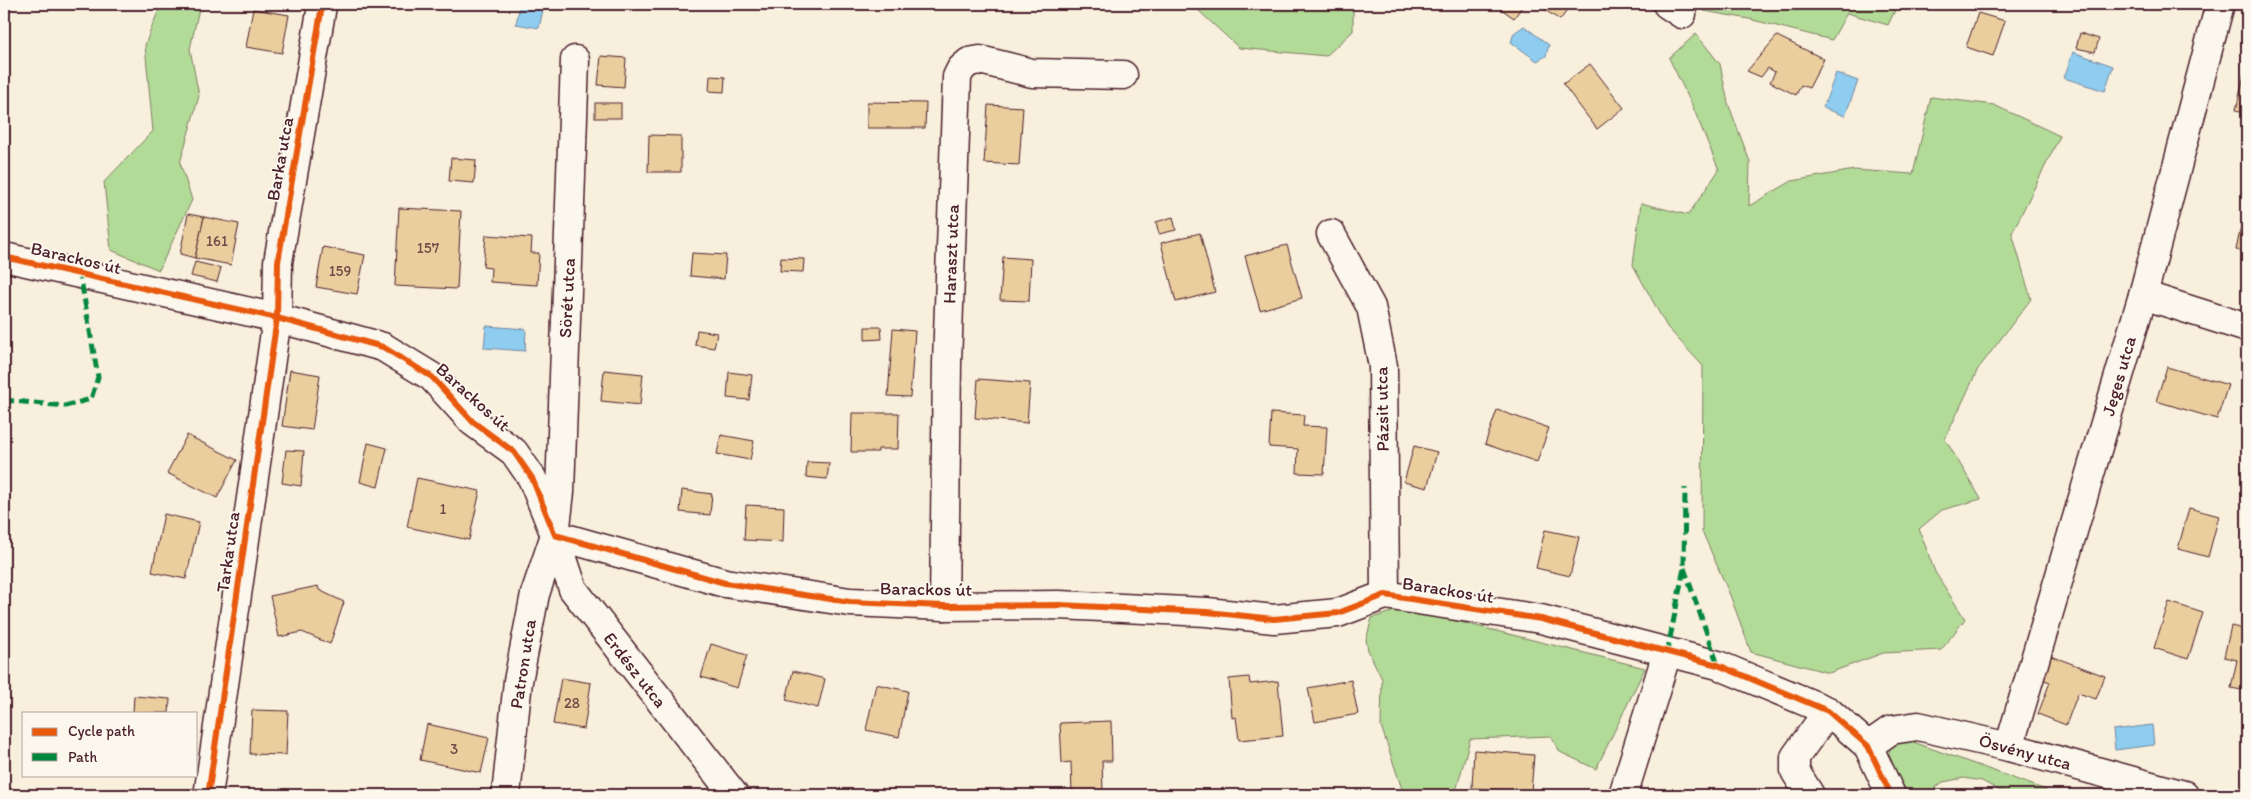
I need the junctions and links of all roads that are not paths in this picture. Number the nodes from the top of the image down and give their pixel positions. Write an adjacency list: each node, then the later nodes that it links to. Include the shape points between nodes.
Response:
1 (2220, 4): 7 (street, Jeges utca)
2 (322, 6): 8 (street, Barka utca, via 278,262)
3 (575, 60): 10 (street, Sörét utca, via 560,492)
4 (1123, 75): 12 (street, Haraszt utca, via 1032,73 980,60 969,62 957,77 947,355)
5 (1331, 234): 11 (street, Pázsit utca, via 1371,307 1383,366)
6 (4, 257): 8 (street, Barackos út)
7 (2143, 295): 9 (street); 16 (street, Jeges utca)
8 (277, 318): 10 (street, Barackos út, via 383,347 432,377 473,422 514,452 532,478); 17 (street, Tarka utca)
9 (2247, 328)
10 (555, 535): 12 (street, Barackos út, via 725,582 850,602); 18 (street, Patron utca, via 535,594 520,671); 19 (street, Erdész utca, via 573,590)
11 (1385, 595): 12 (street, Barackos út, via 1338,613 1274,619 1059,604); 13 (street, Barackos út, via 1541,619)
12 (944, 606)
13 (1667, 652): 14 (street, Barackos út, via 1718,665); 20 (street)
14 (1828, 711): 15 (street, Barackos út); 21 (street, via 1795,757 1794,771)
15 (1868, 746): 16 (street, Ösvény utca, via 1891,730 1918,726); 22 (street, Barackos út)
16 (2009, 747): 23 (street, Ösvény utca)
17 (209, 789)
18 (506, 795)
19 (734, 795)
20 (1623, 795)
21 (1810, 795)
22 (1892, 795)
23 (2184, 795)

